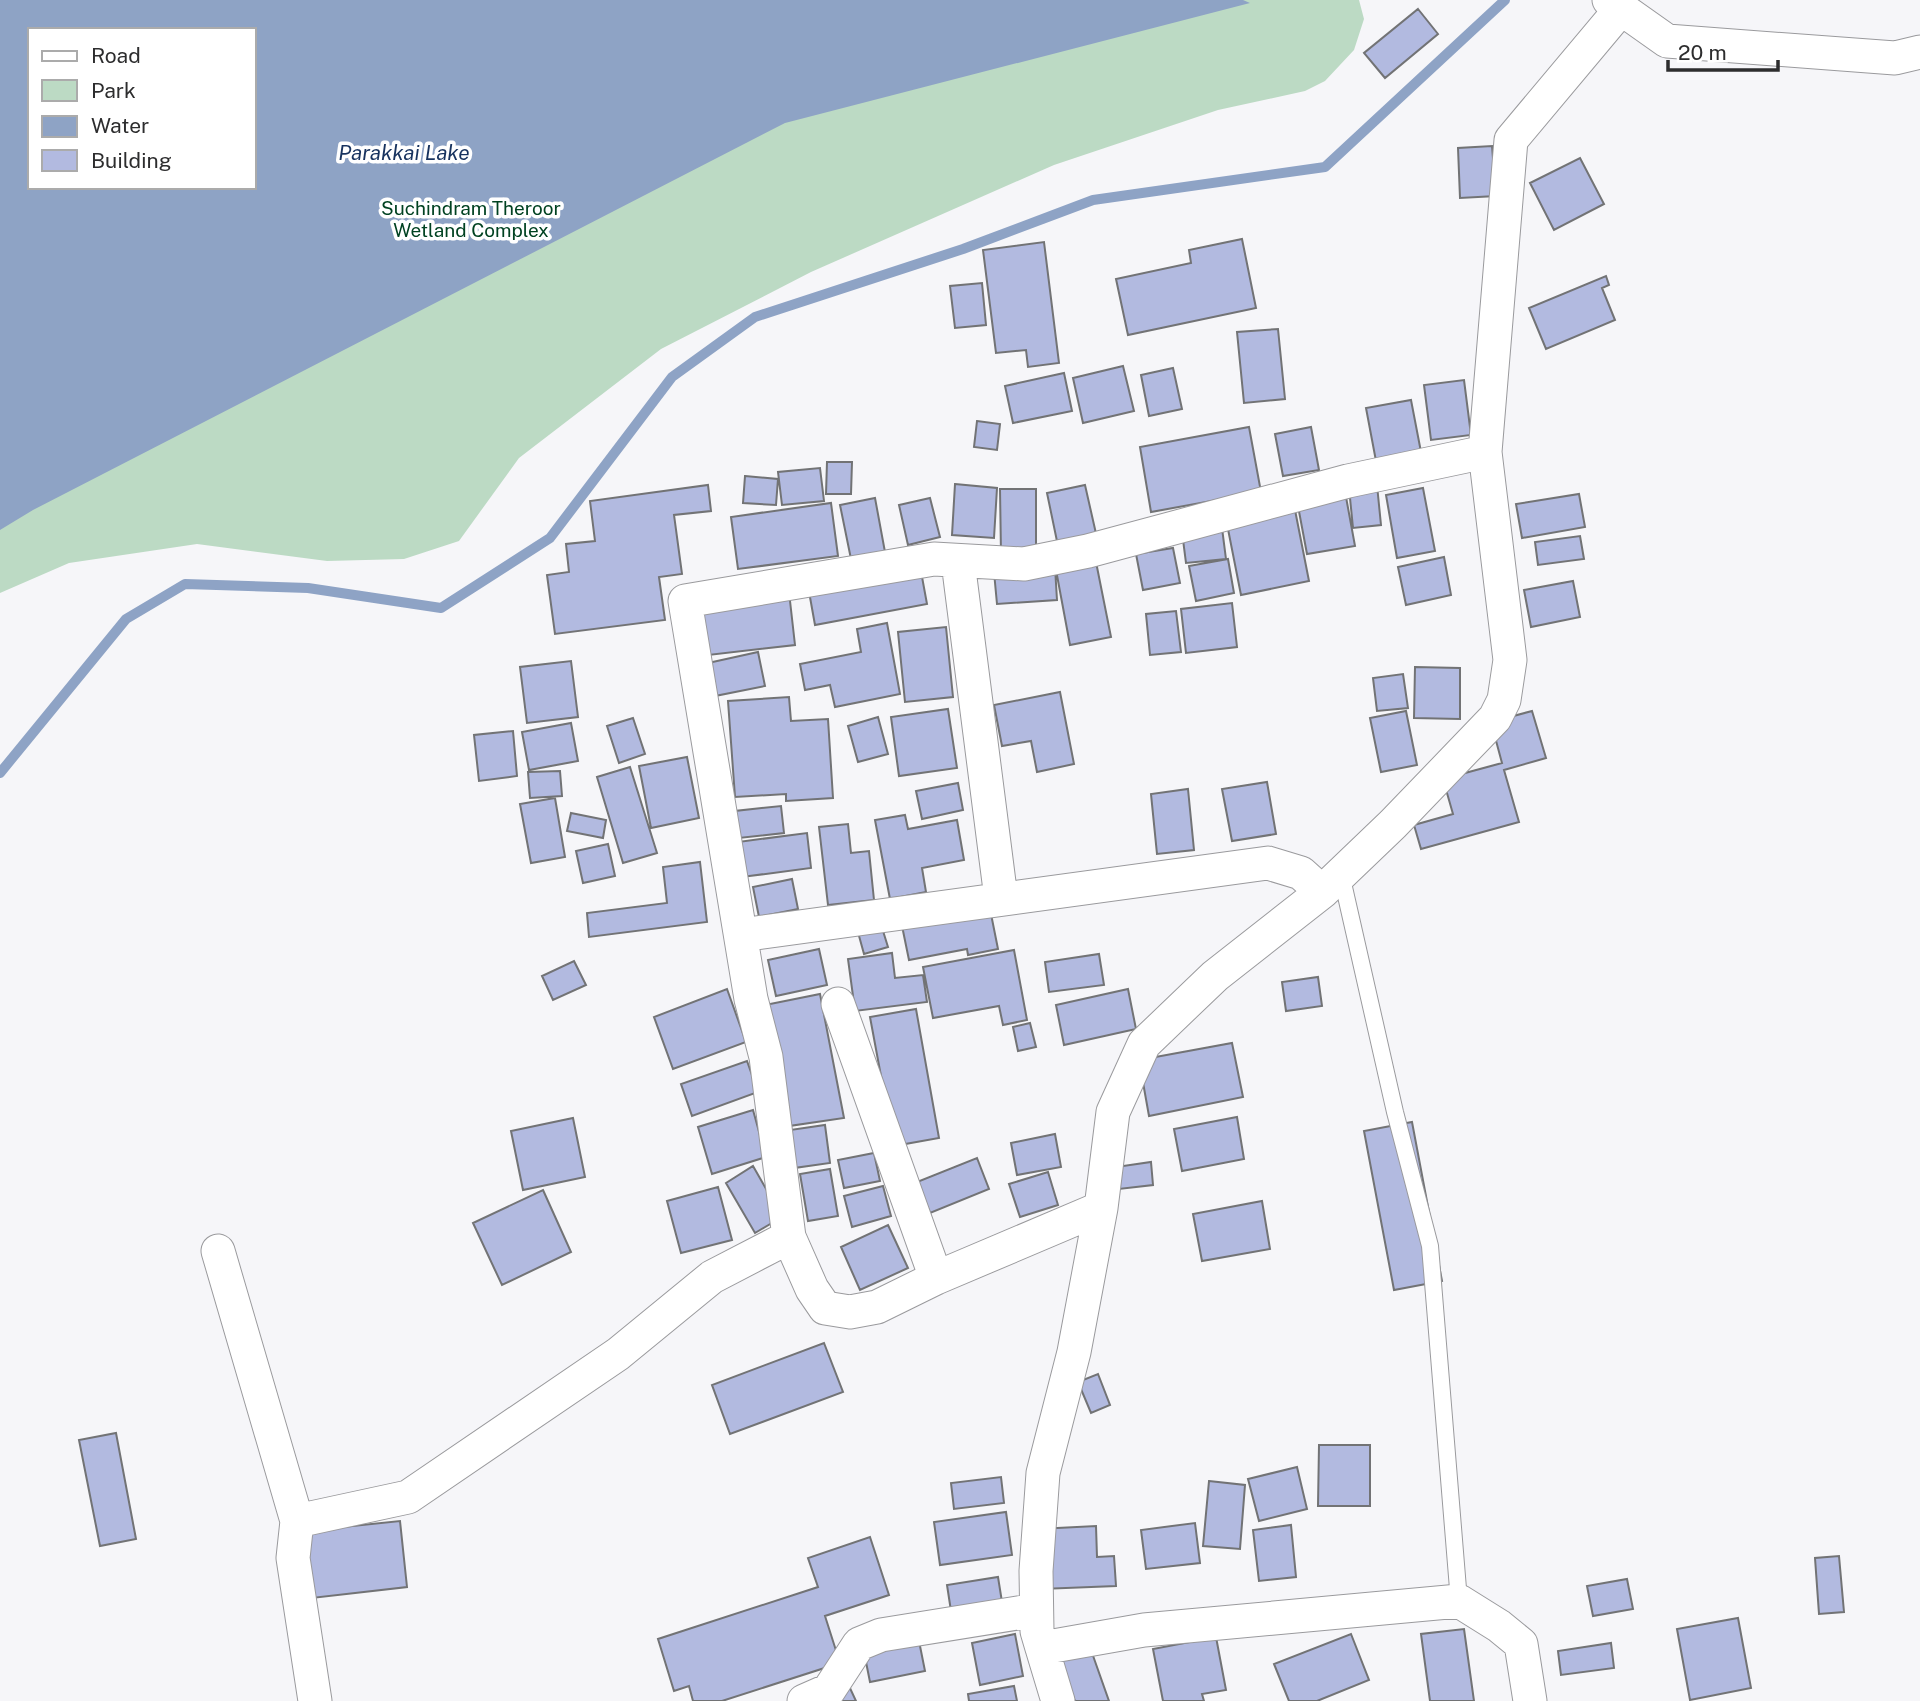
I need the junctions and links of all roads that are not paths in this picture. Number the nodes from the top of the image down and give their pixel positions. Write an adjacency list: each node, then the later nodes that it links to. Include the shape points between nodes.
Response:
1 (1615, 5): 2 (street, via 1667,41 1895,58); 3 (street, via 1510,141)
2 (1920, 52)
3 (1485, 452): 4 (street, via 1348,481 1088,551 1024,564); 5 (street, via 1509,638 1504,700 1495,718)
4 (958, 562): 6 (street); 7 (street, via 934,559 685,601)
5 (1332, 883): 6 (street, via 1268,863); 9 (street, via 1215,976 1144,1044 1113,1112); 14 (lane, via 1430,1246)
6 (1001, 898): 7 (street)
7 (741, 935): 10 (street, via 766,1057)
8 (838, 1004): 12 (street)
9 (1101, 1208): 12 (street); 15 (street, via 1074,1352 1043,1473)
10 (789, 1237): 12 (street, via 825,1308 850,1312 877,1307); 13 (street, via 712,1276 618,1354 408,1497)
11 (218, 1251): 13 (street)
12 (936, 1279)
13 (297, 1521): 17 (street, via 293,1558)
14 (1459, 1601): 16 (street, via 1144,1630); 20 (street, via 1521,1644)
15 (1036, 1610): 16 (street); 18 (street, via 881,1634 859,1644 829,1690)
16 (1042, 1648): 19 (street)
17 (315, 1701)
18 (804, 1701)
19 (1058, 1701)
20 (1530, 1701)

